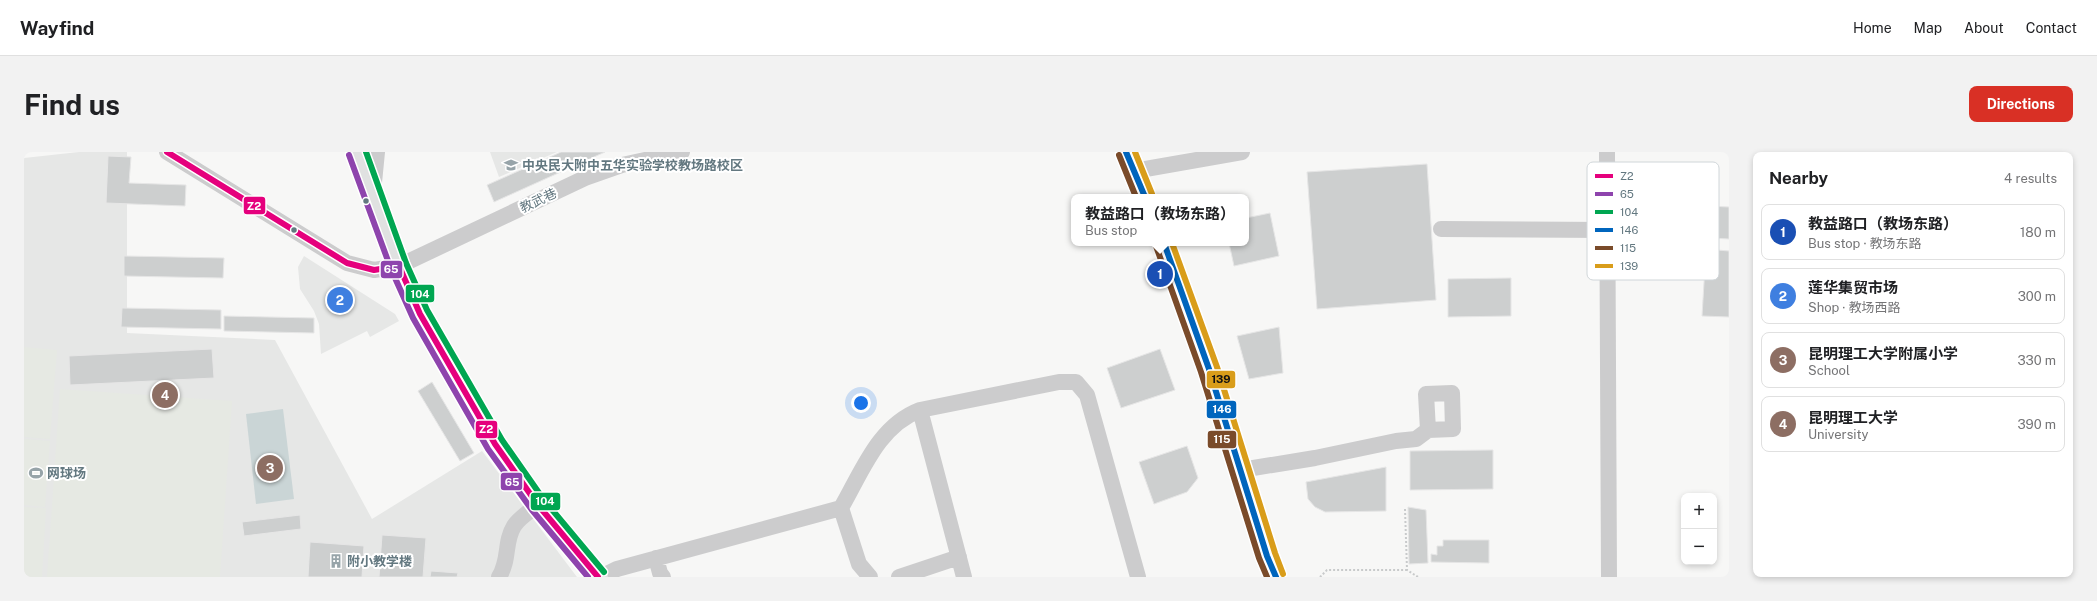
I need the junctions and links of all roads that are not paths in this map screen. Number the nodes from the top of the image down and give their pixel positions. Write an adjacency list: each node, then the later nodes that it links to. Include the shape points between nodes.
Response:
1 (167, 152): 15 (street, 教武巷, via 347,263 374,270)
2 (357, 152): 11 (main road)
3 (377, 152): 11 (street)
4 (682, 152): 15 (street, 教武巷, via 622,165 585,178)
5 (1126, 152): 9 (street)
6 (1242, 152): 9 (street)
7 (1607, 152): 8 (street)
8 (1607, 162)
9 (1134, 171): 10 (street)
10 (1144, 194)
11 (373, 196): 15 (main road)
12 (1441, 229): 13 (street)
13 (1587, 230)
14 (1165, 246): 19 (street, via 1209,369)
15 (399, 266): 20 (main road, via 424,321)
16 (1608, 280): 33 (street)
17 (920, 410): 21 (street, via 907,415 880,439); 22 (street); 31 (street, via 1059,382 1076,382 1087,395)
18 (1428, 430): 19 (street, via 1416,439 1396,440 1315,458)
19 (1241, 470): 32 (street)
20 (534, 508): 24 (street, via 515,524 509,536 506,566); 25 (main road)
21 (841, 508): 23 (street); 28 (street, via 859,564)
22 (959, 557): 29 (street); 30 (street)
23 (656, 558): 26 (street, via 617,569); 27 (street)
24 (499, 577)
25 (598, 577)
26 (601, 577)
27 (663, 577)
28 (870, 577)
29 (899, 577)
30 (964, 577)
31 (1138, 577)
32 (1276, 577)
33 (1609, 577)

